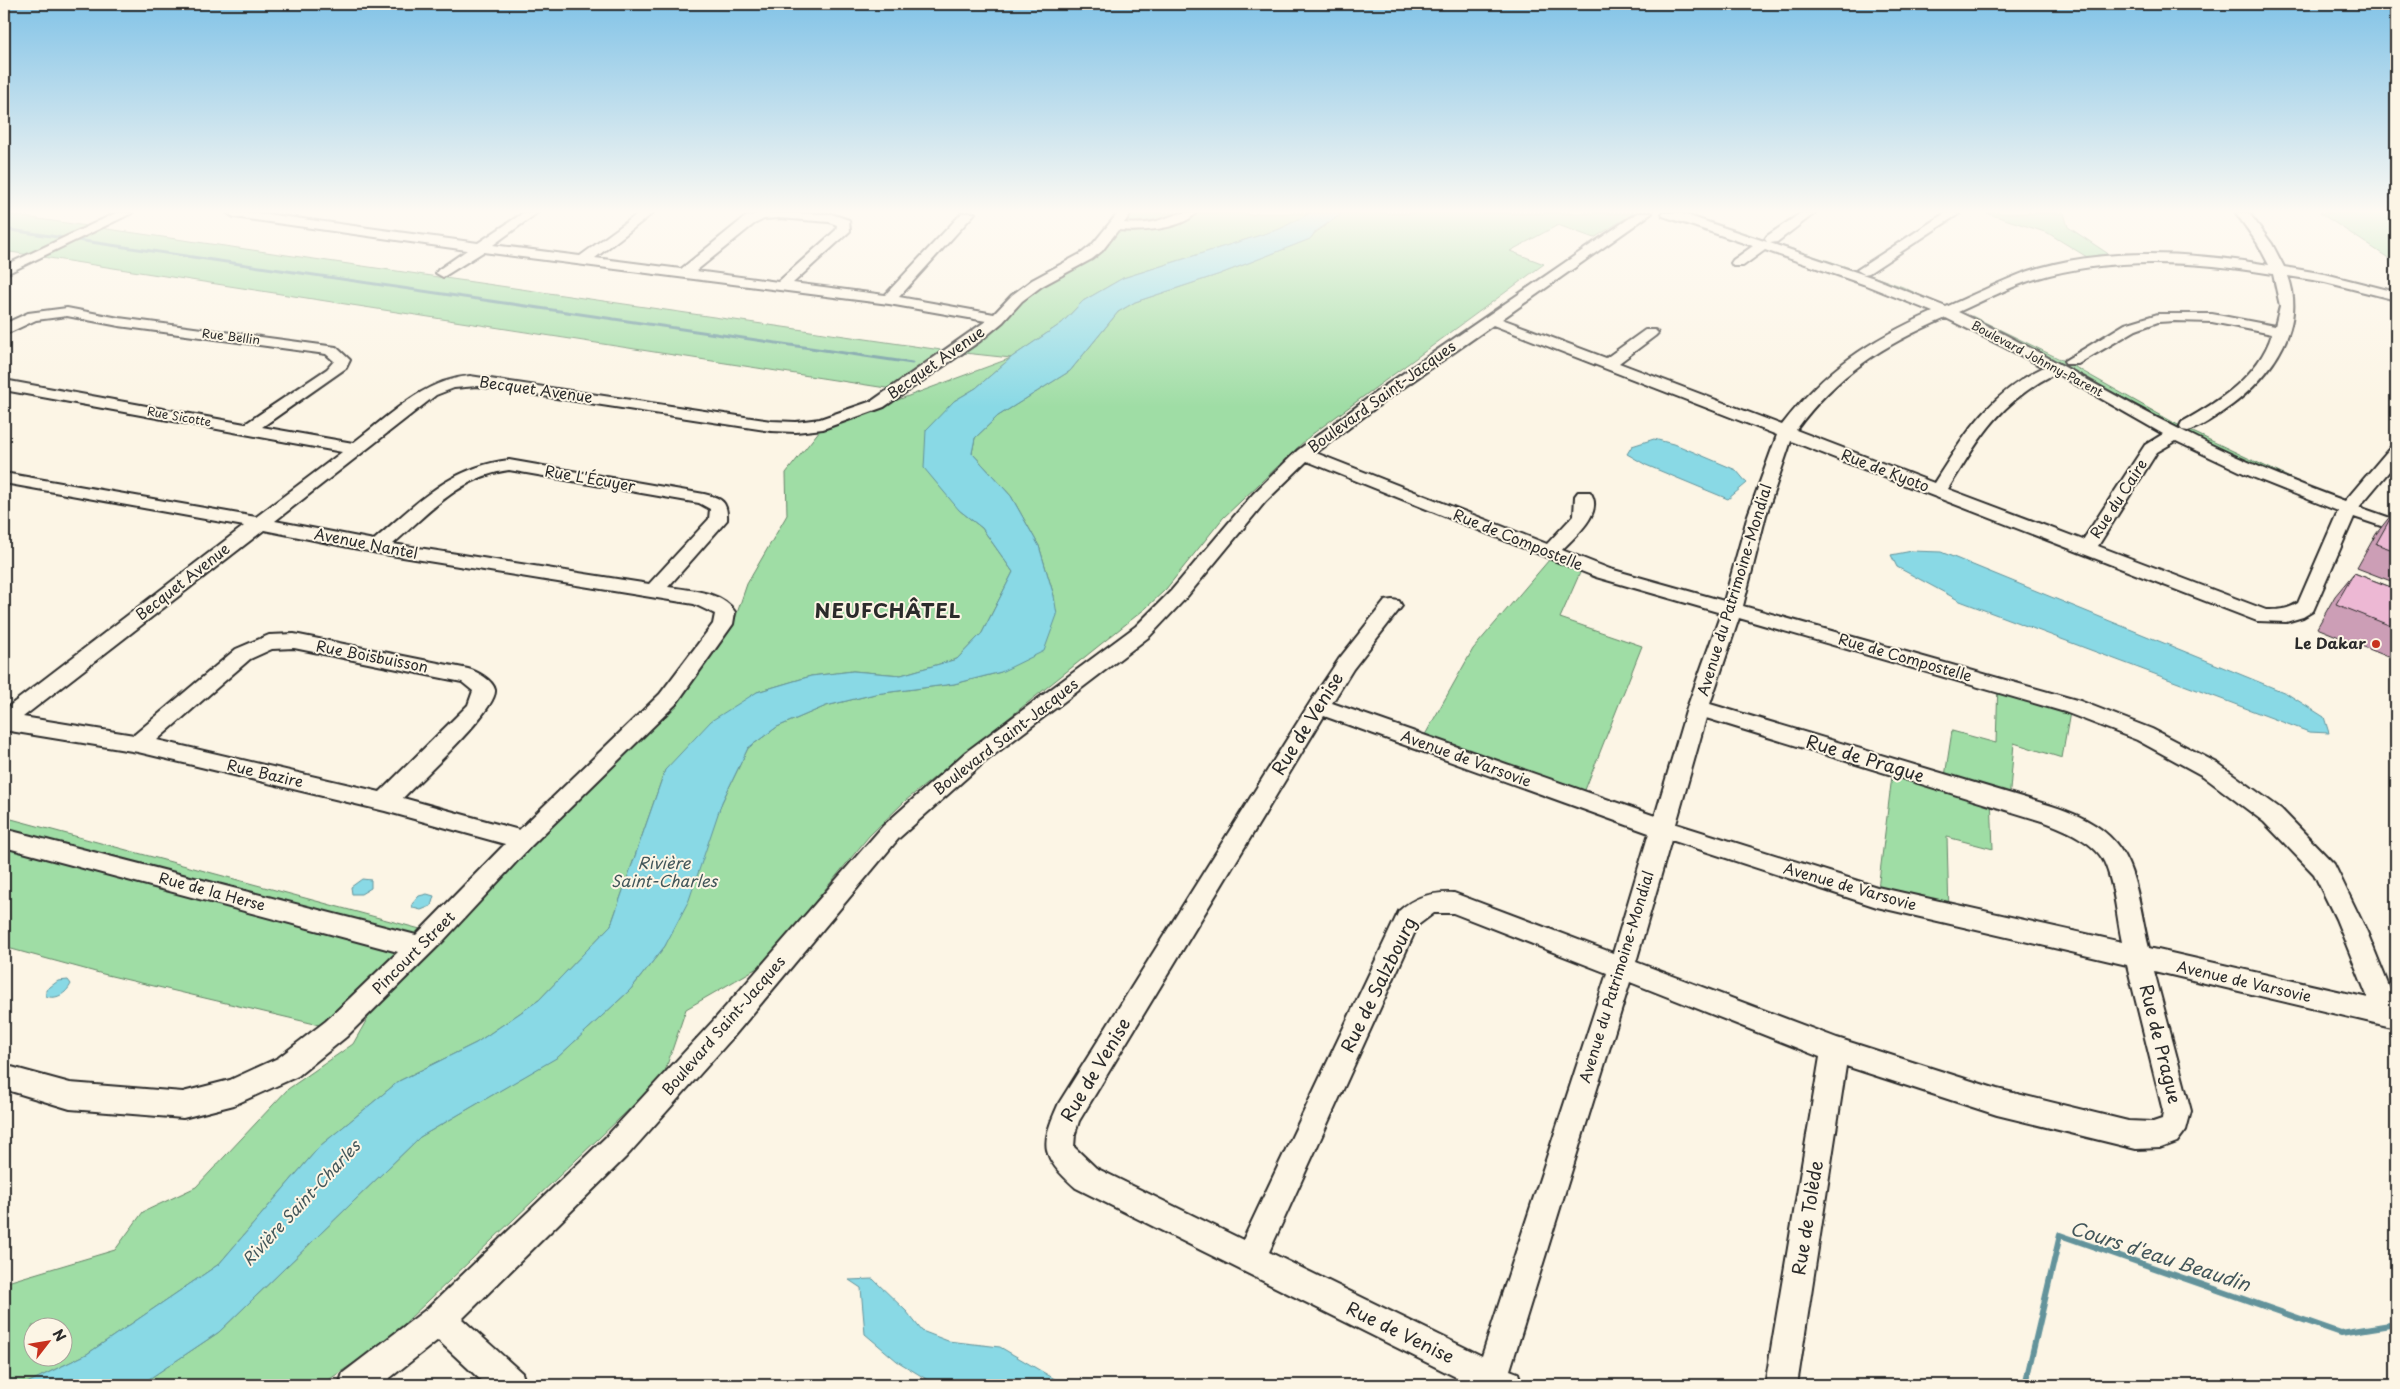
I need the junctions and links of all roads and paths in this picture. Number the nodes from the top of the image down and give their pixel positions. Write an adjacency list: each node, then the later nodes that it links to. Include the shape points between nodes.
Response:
1 (721, 278): 11 (street)
2 (791, 278): 11 (street)
3 (909, 278): 13 (street)
4 (1046, 278): 15 (street, Becquet Avenue, via 1016,298)
5 (1550, 278): 16 (street, Boulevard Saint-Jacques)
6 (1859, 278): 14 (street, Boulevard Johnny-Parent)
7 (1882, 278): 14 (street, Boulevard Johnny-Parent)
8 (2026, 278): 14 (street, Avenue du Patrimoine-Mondial)
9 (2281, 278): 18 (street, Rue du Caire, via 2287,305)
10 (2324, 278): 12 (street, Avenue du Patrimoine-Mondial)
11 (782, 286): 13 (street)
12 (2396, 296)
13 (889, 300): 15 (street)
14 (1952, 309): 21 (street, Boulevard Johnny-Parent); 25 (street, Avenue du Patrimoine-Mondial, via 1883,342 1843,369 1810,400)
15 (998, 319): 26 (street, Becquet Avenue, via 878,404 823,424 771,426 466,381 454,382 430,392)
16 (1490, 319): 20 (street, Rue de Kyoto); 28 (street, Boulevard Saint-Jacques, via 1335,428)
17 (4, 330): 23 (street, Rue Bellin, via 33,316 56,311 331,350 339,355 342,360 333,372)
18 (2282, 332): 21 (street, via 2217,319 2161,318 2126,329 2098,348); 24 (street, Rue du Caire, via 2276,349 2260,371 2230,400)
19 (1650, 333): 20 (street)
20 (1608, 364): 25 (street, Rue de Kyoto)
21 (2064, 364): 24 (street, Boulevard Johnny-Parent); 30 (street, via 2017,387 1986,416)
22 (4, 385): 23 (street, Rue Sicotte)
23 (248, 429): 26 (street, Rue Sicotte)
24 (2182, 430): 32 (street, Boulevard Johnny-Parent, via 2242,466); 37 (street, Rue du Caire, via 2151,449)
25 (1786, 432): 30 (street, Rue de Kyoto); 41 (street, Avenue du Patrimoine-Mondial, via 1757,515)
26 (355, 449): 34 (street, Becquet Avenue)
27 (2396, 452): 32 (street)
28 (1304, 454): 38 (street, Rue de Compostelle); 58 (street, Boulevard Saint-Jacques, via 1259,498 1154,621 974,758 891,832 724,1028 616,1148)
29 (4, 478): 34 (street, Avenue Nantel)
30 (1938, 491): 37 (street, Rue de Kyoto)
31 (1584, 496): 38 (street, via 1583,516)
32 (2352, 504): 33 (street, Boulevard Johnny-Parent); 35 (street, Boulevard Johnny-Parent); 37 (street, Rue de Kyoto, via 2306,606 2295,615 2264,616)
33 (2396, 513)
34 (258, 523): 36 (street, Avenue Nantel); 45 (street, Becquet Avenue)
35 (2396, 526)
36 (378, 547): 39 (street, Avenue Nantel); 39 (street, Rue L'Écuyer, via 458,479 496,465 713,502 719,507 718,520)
37 (2088, 547)
38 (1549, 553): 41 (street, Rue de Compostelle, via 1603,573)
39 (654, 590): 42 (street, Avenue Nantel, via 698,598)
40 (1392, 606): 43 (street, Rue de Venise, via 1346,664)
41 (1732, 609): 44 (street, Avenue du Patrimoine-Mondial); 54 (street, Rue de Compostelle, via 2090,711 2161,741 2226,778 2284,826 2326,872)
42 (725, 612): 50 (street, Pincourt Street, via 716,636 668,699)
43 (1319, 706): 48 (street, Avenue de Varsovie); 57 (street, Rue de Venise, via 1069,1112 1060,1132 1060,1150 1067,1162 1086,1178)
44 (1698, 708): 48 (street, Avenue du Patrimoine-Mondial); 52 (street, Rue de Prague, via 2074,823 2094,836 2118,864)
45 (4, 722): 46 (street, Rue Bazire)
46 (138, 744): 47 (street, Rue Bazire); 47 (street, Rue Boisbuisson, via 223,669 243,654 270,642 294,641 468,676 478,682 484,689 476,710)
47 (385, 802): 50 (street, Rue Bazire)
48 (1661, 828): 52 (street, Avenue de Varsovie, via 1876,897); 53 (street, Avenue du Patrimoine-Mondial)
49 (4, 838): 51 (street, Rue de la Herse)
50 (523, 840): 51 (street, Pincourt Street)
51 (420, 947): 56 (street, Pincourt Street, via 329,1035 288,1066 234,1092 183,1105 70,1096)
52 (2138, 958): 54 (street, Avenue de Varsovie); 55 (street, Rue de Prague, via 2177,1111 2177,1122 2170,1132 2150,1137 2128,1134 1997,1102)
53 (1622, 967): 55 (street, Rue de Prague); 57 (street, Rue de Salzbourg, via 1454,902 1423,905 1415,911 1408,918); 59 (street, Avenue du Patrimoine-Mondial)
54 (2392, 1015)
55 (1835, 1050): 62 (street, Rue de Tolède)
56 (4, 1077)
57 (1250, 1259): 59 (street, Rue de Venise)
58 (439, 1319): 60 (street, Boulevard Saint-Jacques); 61 (street)
59 (1495, 1383)
60 (355, 1385)
61 (510, 1385)
62 (1781, 1385)

